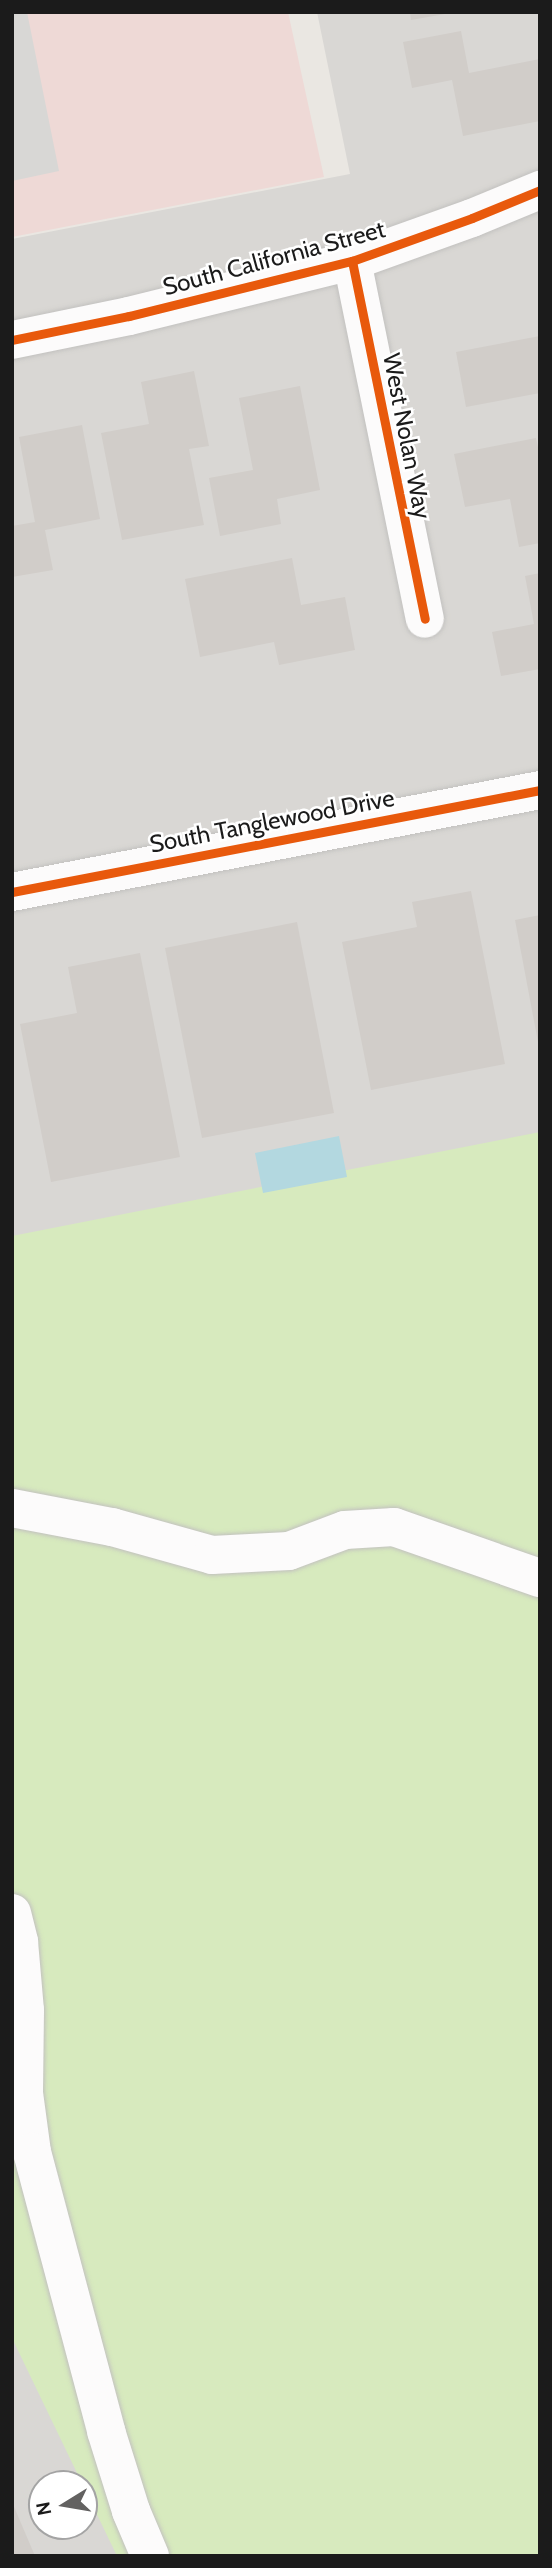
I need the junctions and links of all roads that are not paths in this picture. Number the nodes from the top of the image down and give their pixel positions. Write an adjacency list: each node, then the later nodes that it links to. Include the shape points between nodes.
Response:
1 (540, 190): 2 (street, South California Street)
2 (352, 261): 3 (street, South California Street); 4 (street, West Nolan Way)
3 (12, 340)
4 (425, 619)
5 (540, 789): 6 (street, South Tanglewood Drive)
6 (12, 892)
7 (12, 1508): 8 (street, via 111,1527 212,1555 289,1550 345,1530 394,1527)
8 (540, 1578)
9 (12, 1913): 10 (street, via 25,2010 24,2093 32,2151 106,2431)
10 (150, 2556)

